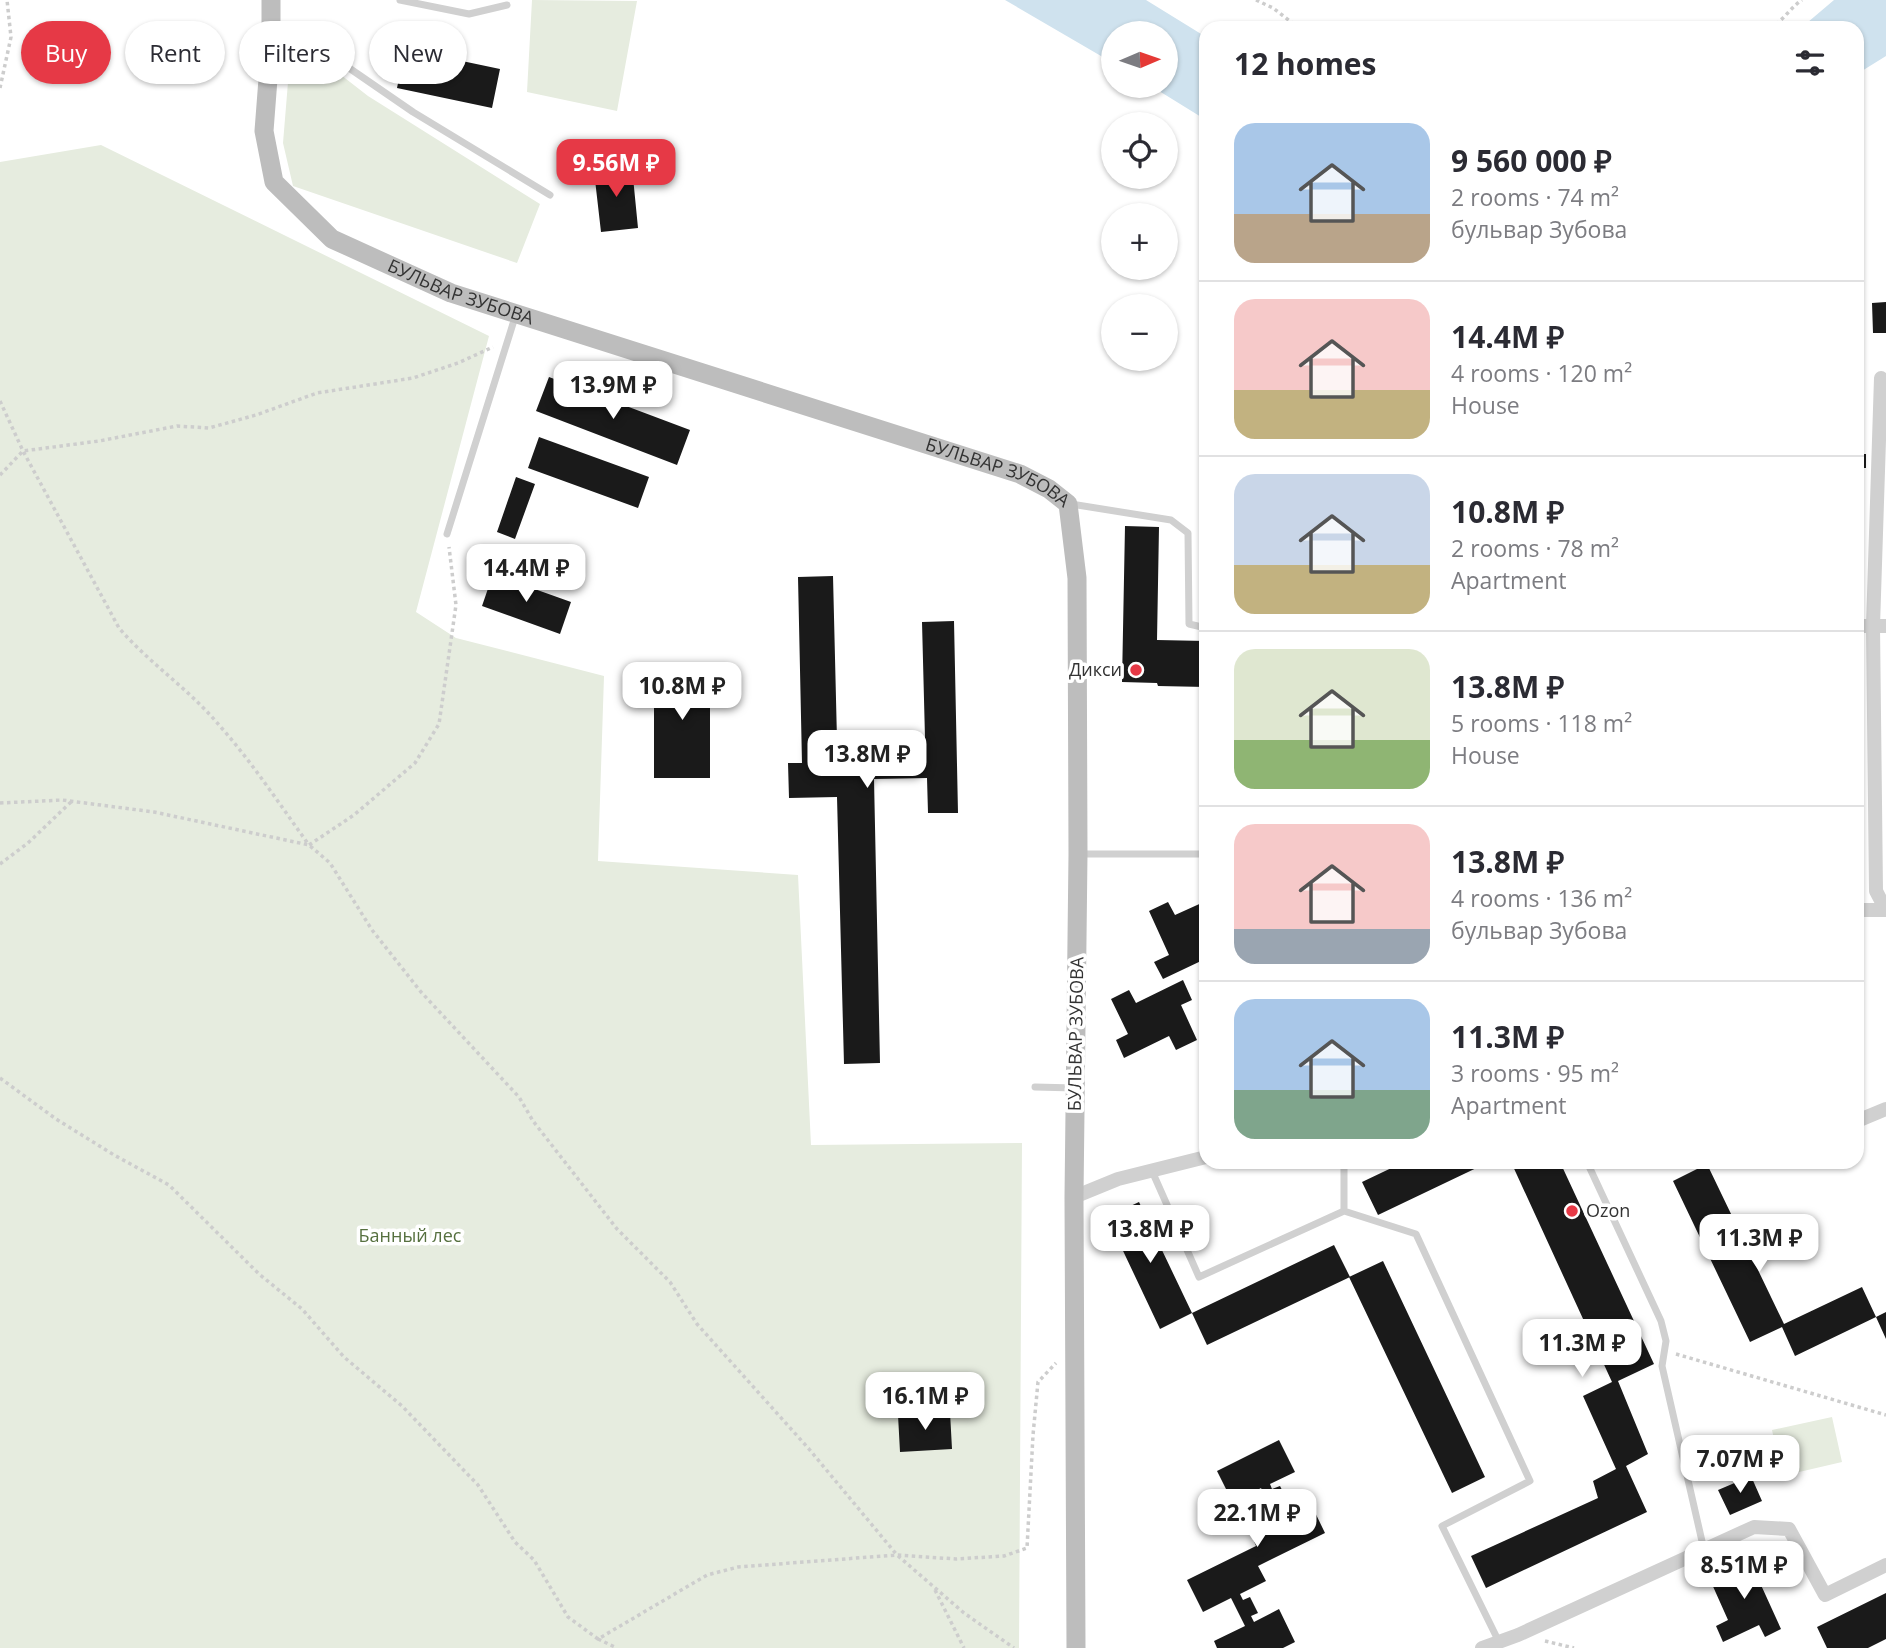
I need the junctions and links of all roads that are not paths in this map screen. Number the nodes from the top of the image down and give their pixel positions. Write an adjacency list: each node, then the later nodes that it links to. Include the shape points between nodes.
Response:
1 (271, 0): 4 (street, БУЛЬВАР ЗУБОВА)
2 (400, 0): 3 (lane, via 469,14)
3 (507, 5)
4 (271, 21)
5 (355, 72): 7 (lane)
6 (268, 84): 8 (street, БУЛЬВАР ЗУБОВА, via 264,131 274,182 332,239 451,293)
7 (550, 195)
8 (516, 314): 10 (street, БУЛЬВАР ЗУБОВА, via 1020,474); 11 (lane)
9 (1881, 378): 13 (street)
10 (1068, 504): 12 (lane, via 1171,520 1188,533 1189,624); 14 (street, БУЛЬВАР ЗУБОВА, via 1077,579)
11 (447, 534)
12 (1199, 626)
13 (1880, 626): 17 (street, via 1876,891)
14 (1078, 854): 15 (lane); 19 (street, БУЛЬВАР ЗУБОВА)
15 (1199, 854)
16 (1864, 910): 17 (street)
17 (1886, 910)
18 (1035, 1087): 19 (lane)
19 (1075, 1088): 26 (street, БУЛЬВАР ЗУБОВА)
20 (1886, 1110): 21 (street)
21 (1864, 1118)
22 (1199, 1159): 25 (street)
23 (1344, 1169): 27 (lane)
24 (1590, 1169): 28 (lane, via 1661,1321 1666,1341 1662,1366)
25 (1152, 1170): 26 (street); 27 (lane, via 1199,1277)
26 (1074, 1197): 31 (street, БУЛЬВАР ЗУБОВА)
27 (1344, 1211): 30 (lane, via 1416,1234 1530,1481 1442,1525)
28 (1704, 1550): 29 (street, via 1754,1527 1789,1529 1825,1595); 30 (street)
29 (1886, 1565)
30 (1499, 1642): 32 (street)
31 (1076, 1648)
32 (1482, 1648)

